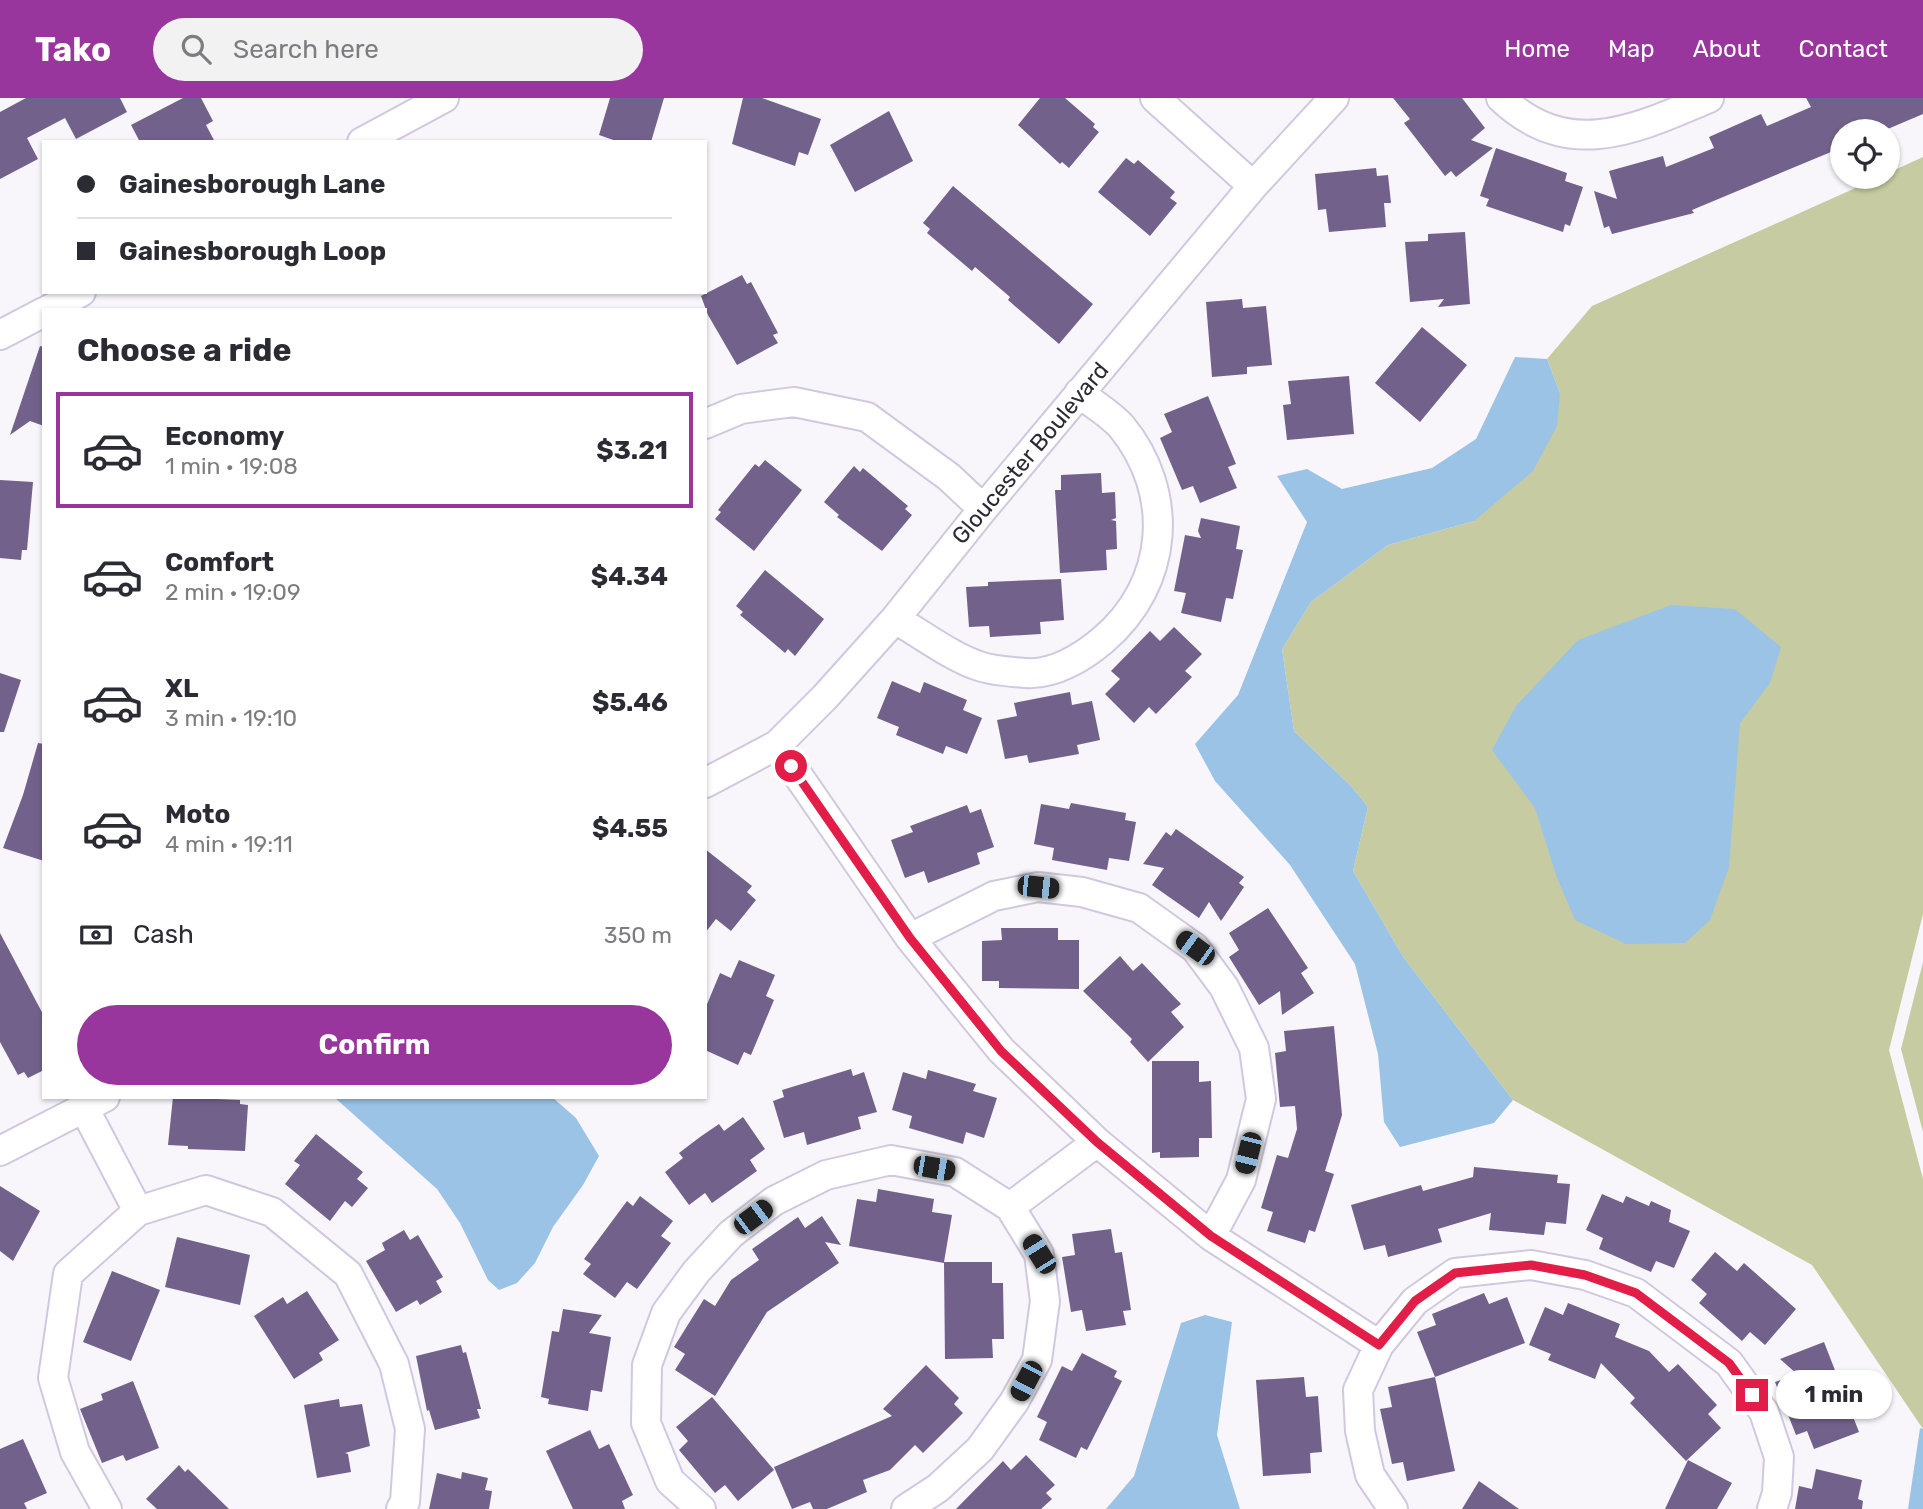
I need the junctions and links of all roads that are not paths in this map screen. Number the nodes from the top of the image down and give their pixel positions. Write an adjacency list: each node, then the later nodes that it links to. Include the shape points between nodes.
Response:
1 (444, 98): 6 (street)
2 (1155, 98): 7 (street)
3 (1334, 98): 7 (street, Gloucester Boulevard)
4 (1501, 98): 5 (street, via 1544,127 1594,136 1634,129)
5 (1709, 98)
6 (366, 140)
7 (1253, 186): 12 (street, Gloucester Boulevard)
8 (76, 294): 9 (street)
9 (51, 308)
10 (42, 313): 11 (street)
11 (0, 335)
12 (1079, 393): 14 (street, Gloucester Boulevard); 15 (street, via 1120,425 1146,465 1158,507 1158,545 1146,584 1121,625 1080,659 1030,674 979,666)
13 (707, 423): 14 (street, via 741,409 794,402 867,417 949,477)
14 (983, 509): 15 (street, Gloucester Boulevard)
15 (895, 619): 16 (street, Gloucester Boulevard)
16 (776, 745): 17 (street, Gloucester Boulevard); 18 (street)
17 (707, 782)
18 (910, 938): 21 (street, via 1001,1051); 24 (street, via 993,896 1038,887 1082,892 1139,908 1195,948 1224,987 1254,1048 1261,1099 1241,1180)
19 (95, 1103): 20 (street); 23 (street)
20 (3, 1142)
21 (1097, 1142): 22 (street); 24 (street)
22 (1010, 1207): 28 (street, via 955,1171 891,1160 826,1175 774,1201 731,1234 695,1272 666,1313 647,1365 646,1423 670,1481); 29 (street, via 1039,1254 1045,1301 1037,1360 980,1449 938,1488)
23 (138, 1211): 26 (street, via 68,1274 53,1378 75,1452); 27 (street, via 206,1190 272,1212 348,1274 394,1364 410,1429)
24 (1211, 1236): 25 (street)
25 (1379, 1345): 30 (street, via 1358,1390 1360,1431 1370,1475); 31 (street, via 1415,1301 1455,1273 1531,1265 1585,1275 1636,1293 1729,1363 1764,1412 1779,1457)
26 (107, 1509)
27 (401, 1509)
28 (701, 1509)
29 (906, 1509)
30 (1393, 1509)
31 (1772, 1509)

